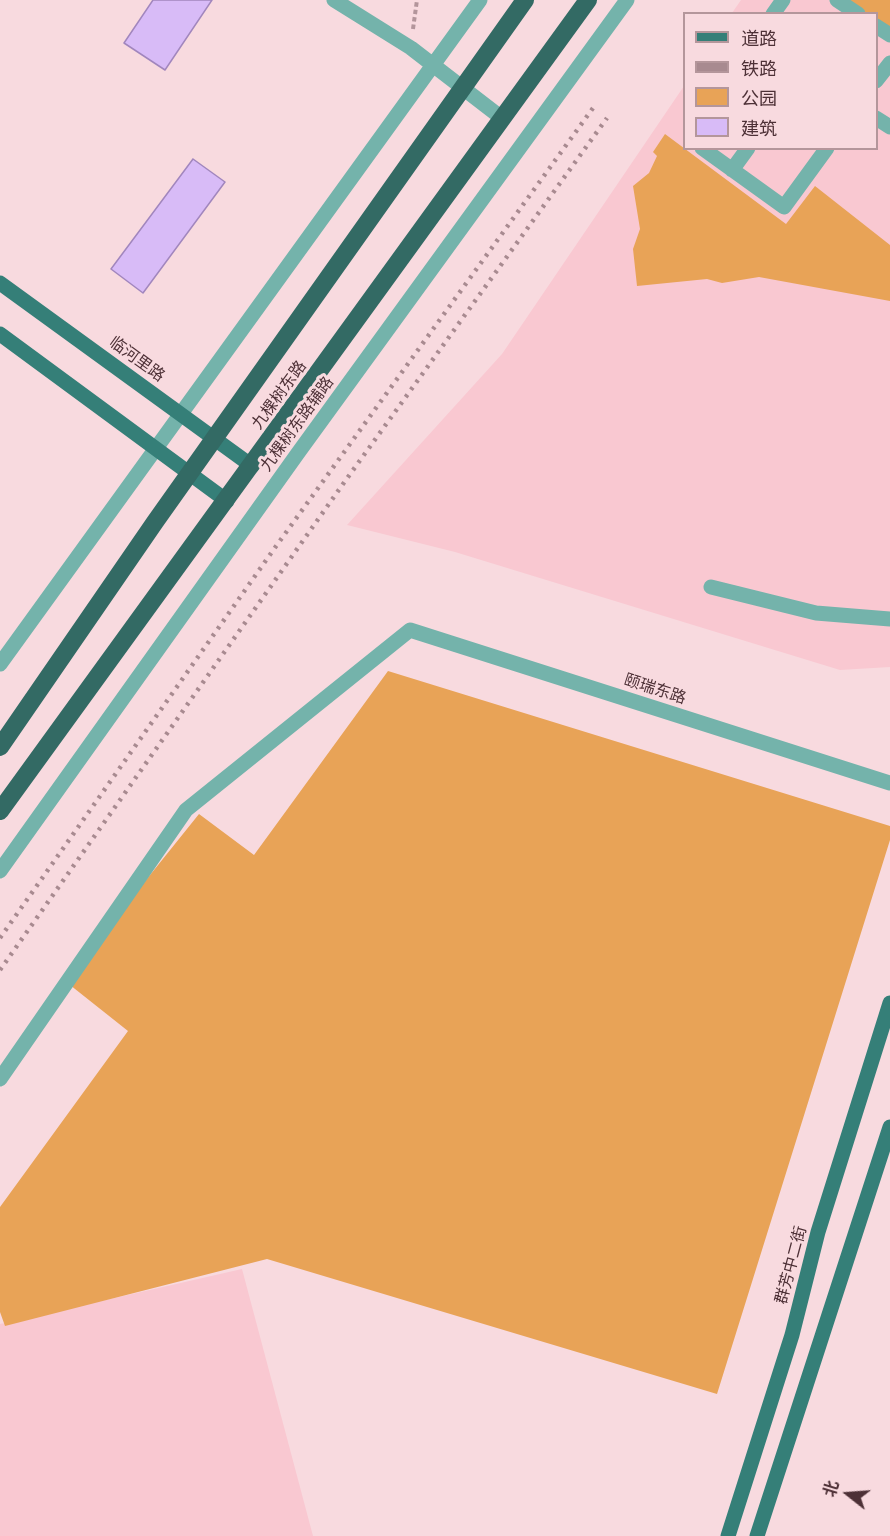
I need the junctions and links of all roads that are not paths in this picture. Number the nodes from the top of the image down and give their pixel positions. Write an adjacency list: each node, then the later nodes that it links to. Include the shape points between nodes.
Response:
1 (334, 0): 9 (street)
2 (480, 0): 9 (street)
3 (525, 0): 11 (highway, 九棵树东路)
4 (627, 0): 31 (street, 九棵树东路辅路)
5 (837, 0): 7 (street)
6 (589, 3): 12 (highway, 九棵树东路)
7 (855, 12)
8 (890, 63): 10 (street)
9 (434, 65): 11 (street); 19 (street)
10 (878, 78)
11 (464, 87): 12 (street); 20 (highway, 九棵树东路)
12 (503, 119): 22 (highway, 九棵树东路)
13 (705, 150): 16 (street)
14 (747, 150): 16 (street)
15 (826, 150): 16 (street, via 784,207)
16 (732, 170)
17 (0, 283): 19 (main road, 临河里路)
18 (0, 334): 21 (main road)
19 (181, 413): 20 (main road, 临河里路); 21 (street)
20 (217, 439): 22 (main road, 临河里路); 23 (highway, 九棵树东路)
21 (154, 447): 23 (main road); 27 (street)
22 (252, 466): 24 (highway, 九棵树东路)
23 (190, 474): 24 (main road); 28 (highway, 九棵树东路)
24 (226, 501): 30 (highway, 九棵树东路)
25 (711, 587): 26 (street, via 816,613)
26 (890, 619)
27 (0, 664)
28 (0, 747)
29 (890, 783): 33 (street, 颐瑞东路, via 410,630 186,810)
30 (0, 811)
31 (0, 871)
32 (890, 1003): 35 (main road, 群芳中二街)
33 (0, 1078)
34 (890, 1127): 36 (main road)
35 (728, 1536)
36 (757, 1536)

